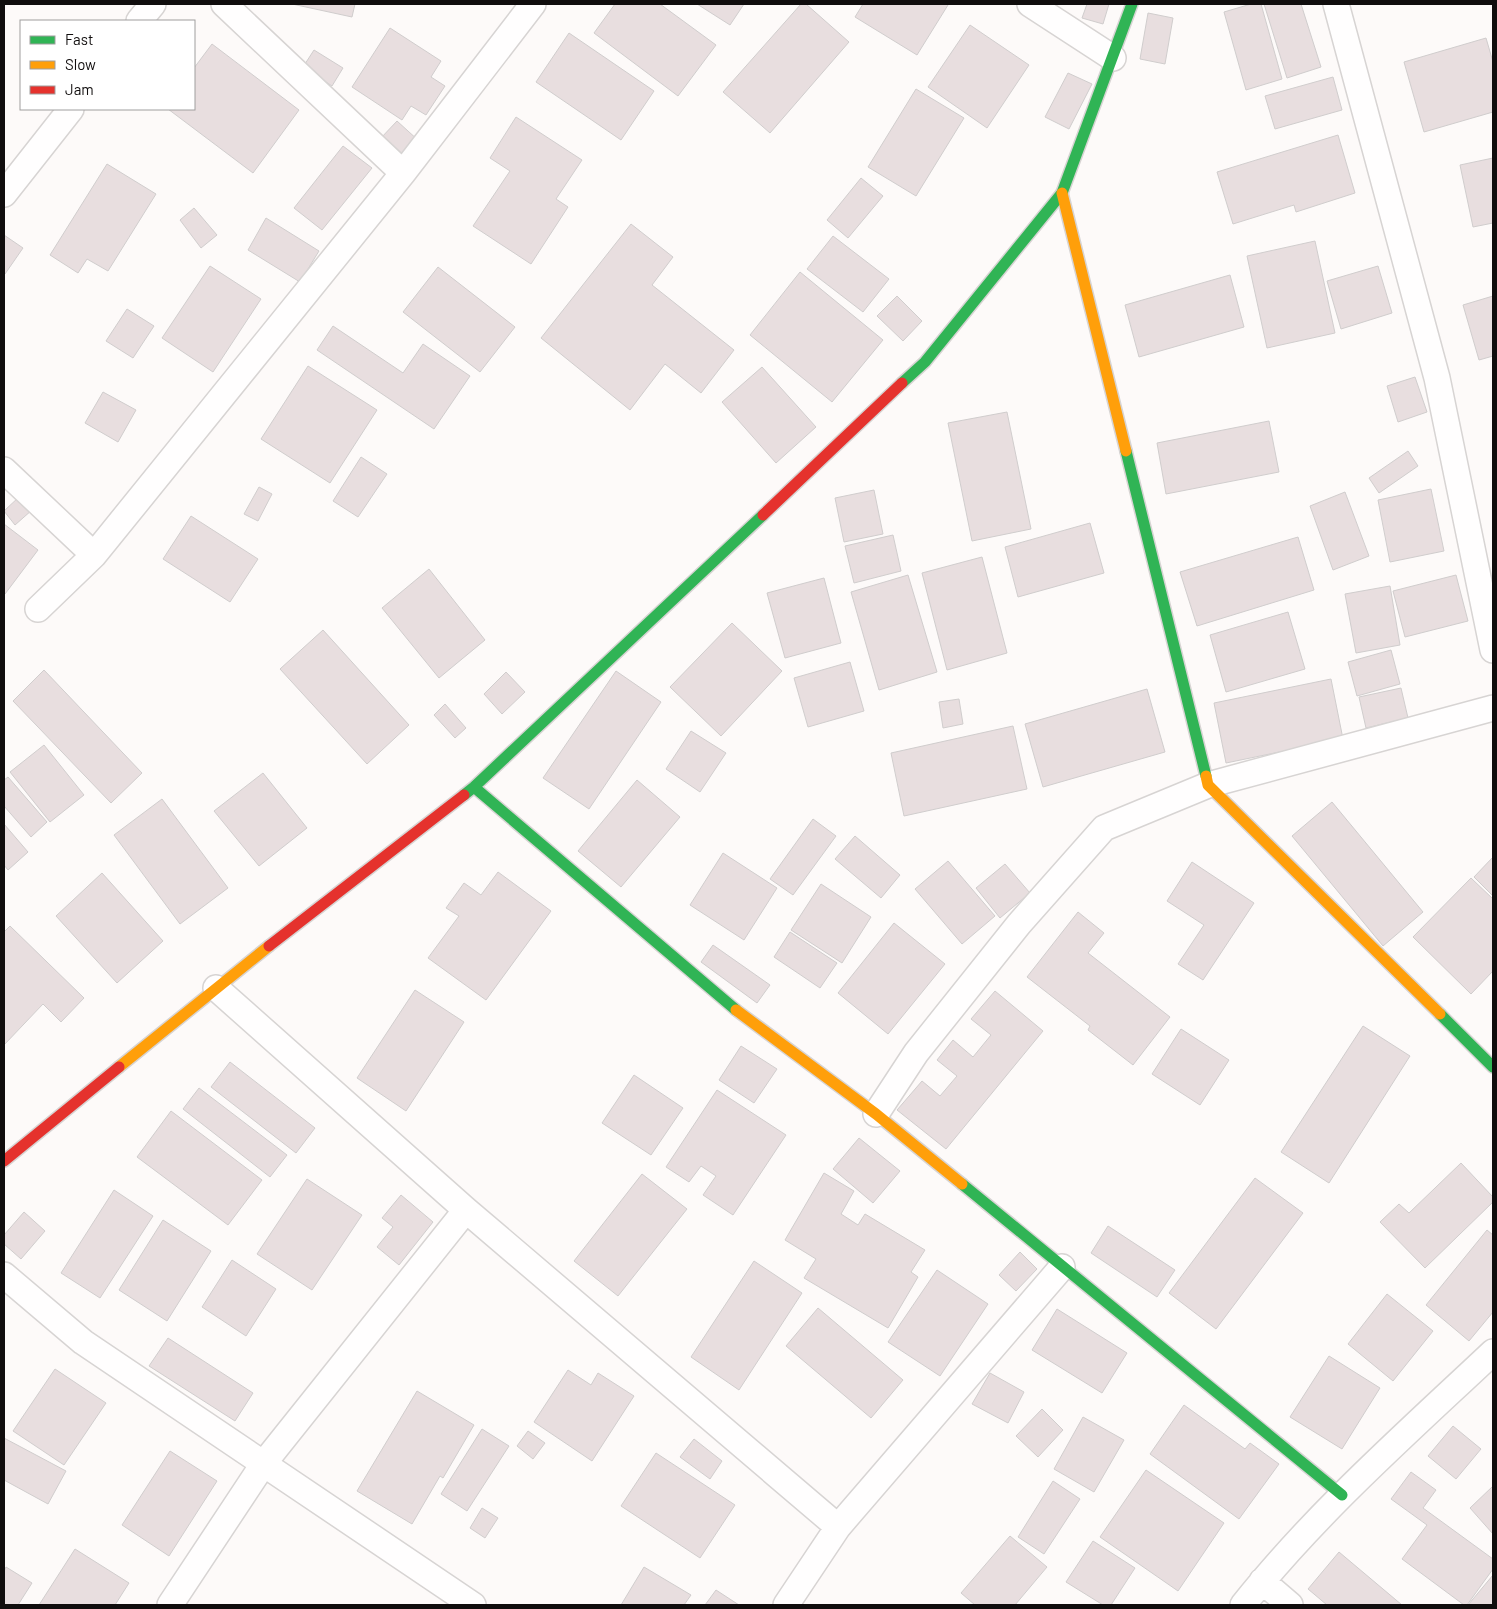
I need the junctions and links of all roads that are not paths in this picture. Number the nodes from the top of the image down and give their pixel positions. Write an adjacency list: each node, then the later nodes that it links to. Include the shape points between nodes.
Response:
1 (153, 4): 7 (street)
2 (224, 4): 10 (street)
3 (533, 4): 10 (street)
4 (1030, 4): 8 (street)
5 (1132, 4): 8 (street)
6 (1336, 4): 16 (street, via 1437,378)
7 (140, 20)
8 (1113, 58): 11 (street)
9 (70, 110): 12 (street)
10 (403, 173): 14 (street)
11 (1062, 193): 18 (street); 19 (street, via 925,362)
12 (4, 194)
13 (4, 470): 14 (street)
14 (94, 555): 15 (street)
15 (38, 609)
16 (1493, 650)
17 (1493, 708): 18 (street)
18 (1208, 786): 21 (street); 22 (street, via 1104,828 1019,924 916,1053)
19 (474, 787): 20 (street); 22 (street, via 726,1003)
20 (216, 988): 23 (street); 24 (street)
21 (1493, 1068)
22 (876, 1114): 25 (street)
23 (4, 1161)
24 (466, 1210): 28 (street); 30 (street)
25 (1062, 1267): 29 (street); 30 (street)
26 (4, 1276): 28 (street, via 83,1342)
27 (1493, 1352): 29 (street)
28 (264, 1463): 32 (street); 33 (street)
29 (1342, 1495): 31 (street)
30 (838, 1527): 34 (street)
31 (1262, 1580): 35 (street); 36 (street)
32 (170, 1605)
33 (473, 1605)
34 (786, 1605)
35 (1243, 1605)
36 (1290, 1605)

